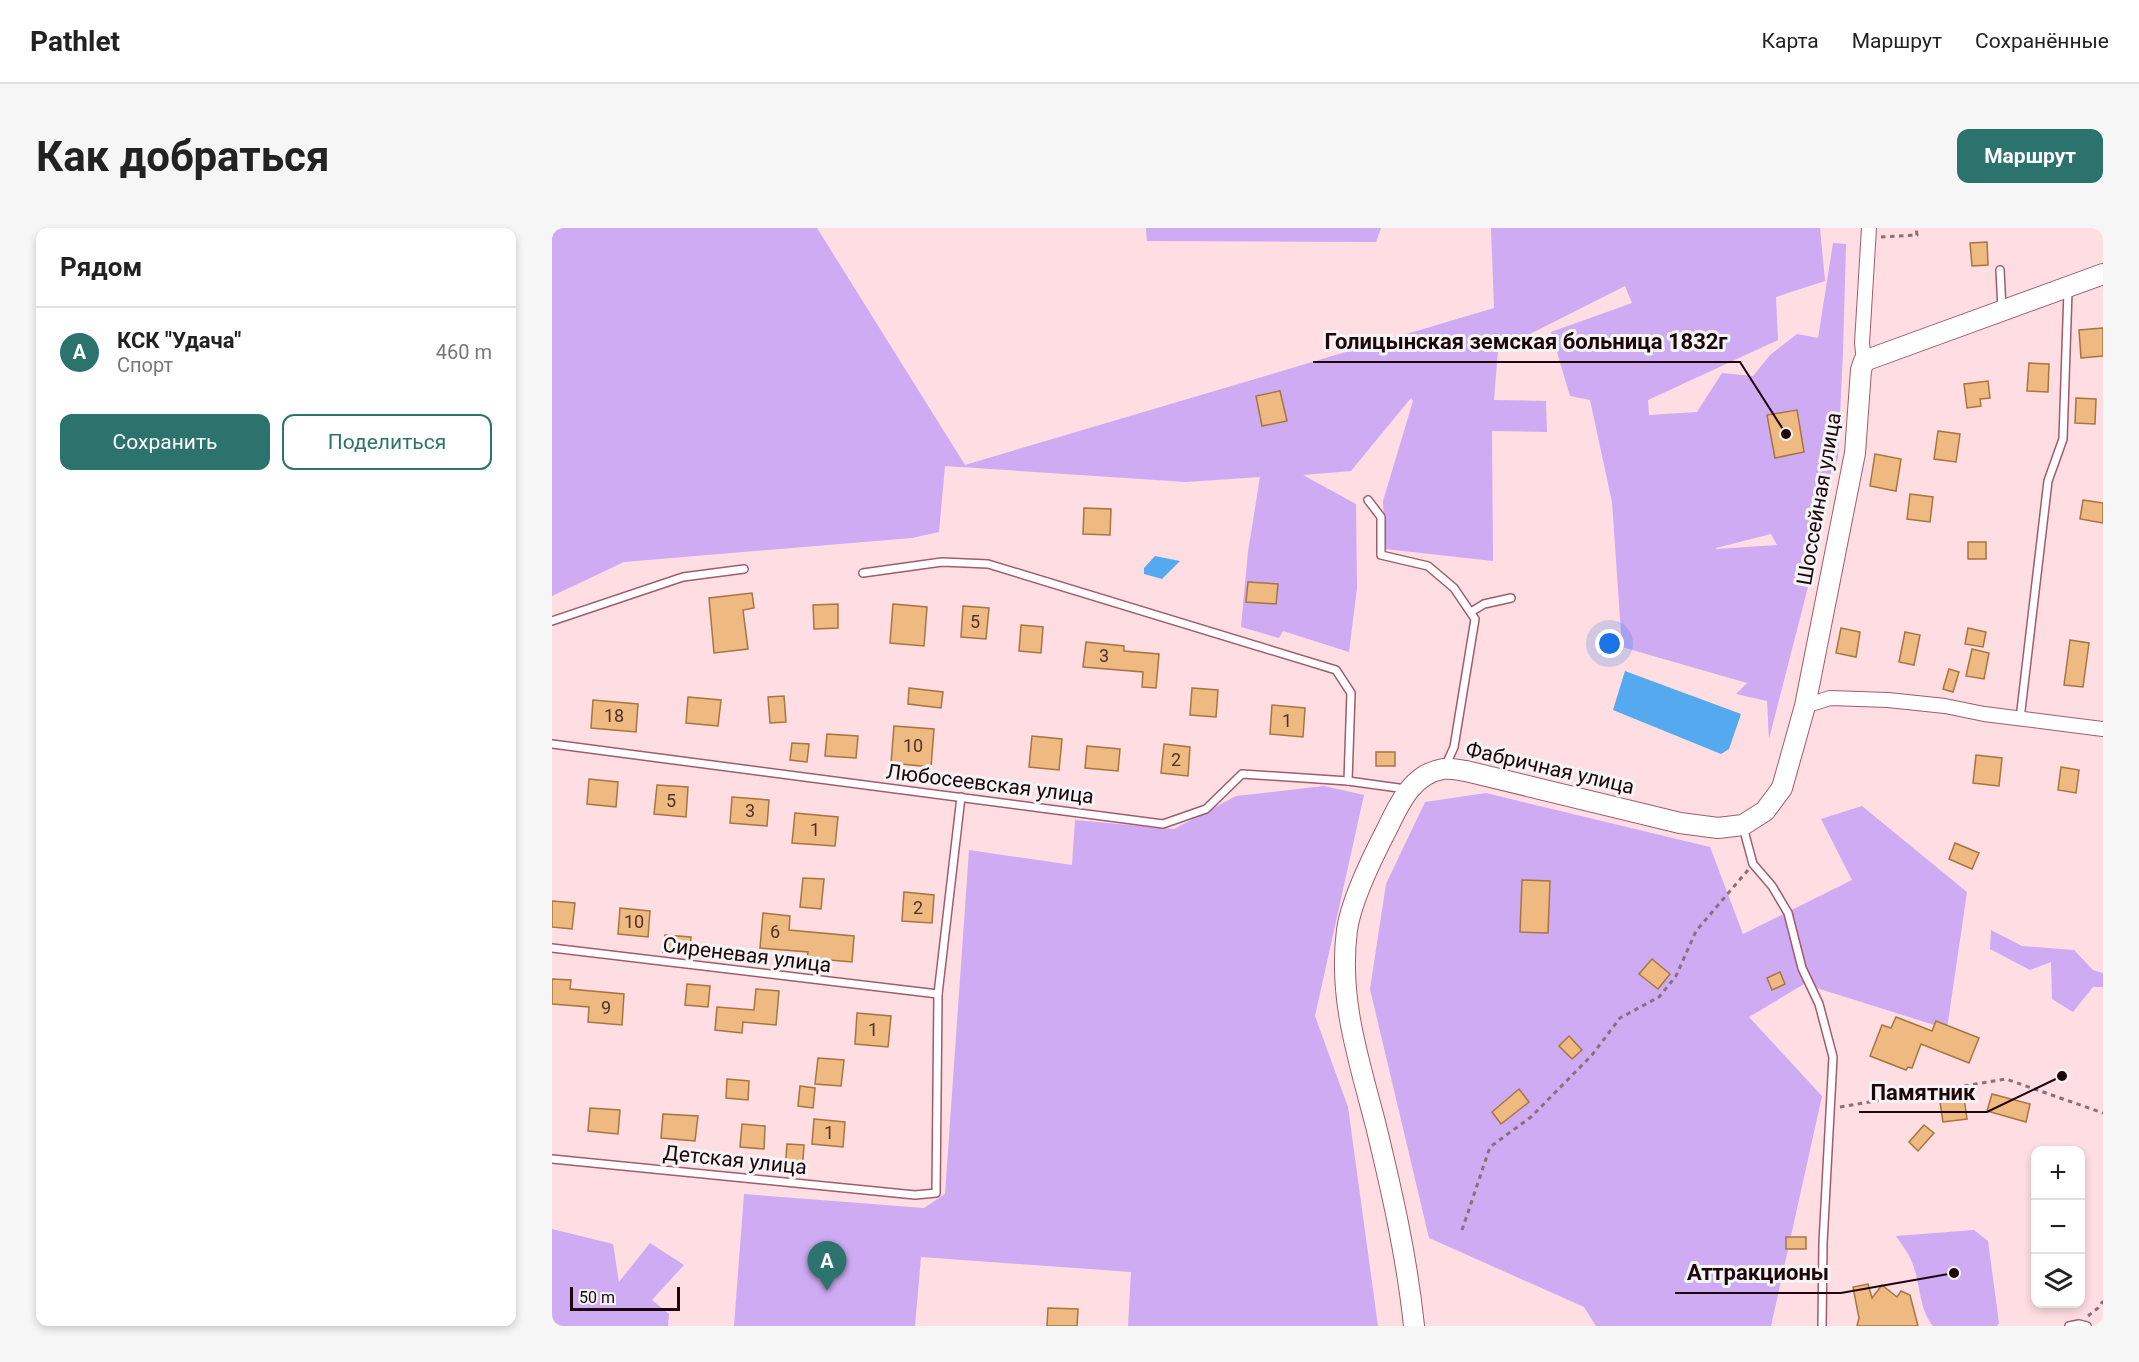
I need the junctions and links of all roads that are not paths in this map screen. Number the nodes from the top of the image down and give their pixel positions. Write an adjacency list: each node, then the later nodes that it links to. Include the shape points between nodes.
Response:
1 (1872, 233): 6 (street, Шоссейная улица, via 1862,343)
2 (2000, 270): 5 (lane)
3 (2103, 274): 4 (street)
4 (2068, 285): 5 (street); 14 (lane, via 2063,439 2048,481)
5 (2002, 310): 6 (street)
6 (1864, 361): 13 (street, Шоссейная улица, via 1855,453)
7 (1368, 500): 11 (lane, via 1381,517 1381,555 1428,566 1455,588)
8 (744, 569): 12 (lane, via 683,577)
9 (863, 573): 18 (lane, via 942,562 988,564 1336,670 1352,693)
10 (1511, 598): 11 (lane, via 1484,604)
11 (1471, 612): 17 (lane, via 1475,619 1454,747)
12 (552, 621)
13 (1805, 706): 14 (street, via 1830,698 1888,700); 21 (street, via 1782,788 1765,811)
14 (2020, 719): 15 (street)
15 (2103, 729)
16 (552, 744): 20 (lane, Любосеевская улица)
17 (1444, 769): 19 (street, Фабричная улица); 21 (street, Фабричная улица, via 1680,823 1718,828)
18 (1348, 781): 19 (lane, Любосеевская улица); 20 (lane, Любосеевская улица, via 1242,774 1206,808 1162,824)
19 (1408, 789): 25 (street, via 1360,889 1347,928 1344,967 1347,1009 1394,1201)
20 (961, 797): 23 (lane)
21 (1743, 825): 26 (lane, via 1753,864 1788,913 1802,968 1819,1004 1833,1057)
22 (552, 948): 23 (lane, Сиреневая улица)
23 (939, 994): 24 (lane, Детская улица, via 936,1193 915,1195)
24 (552, 1159)
25 (1414, 1326)
26 (1822, 1326)
27 (2069, 1326): 28 (lane)
28 (2087, 1326)

